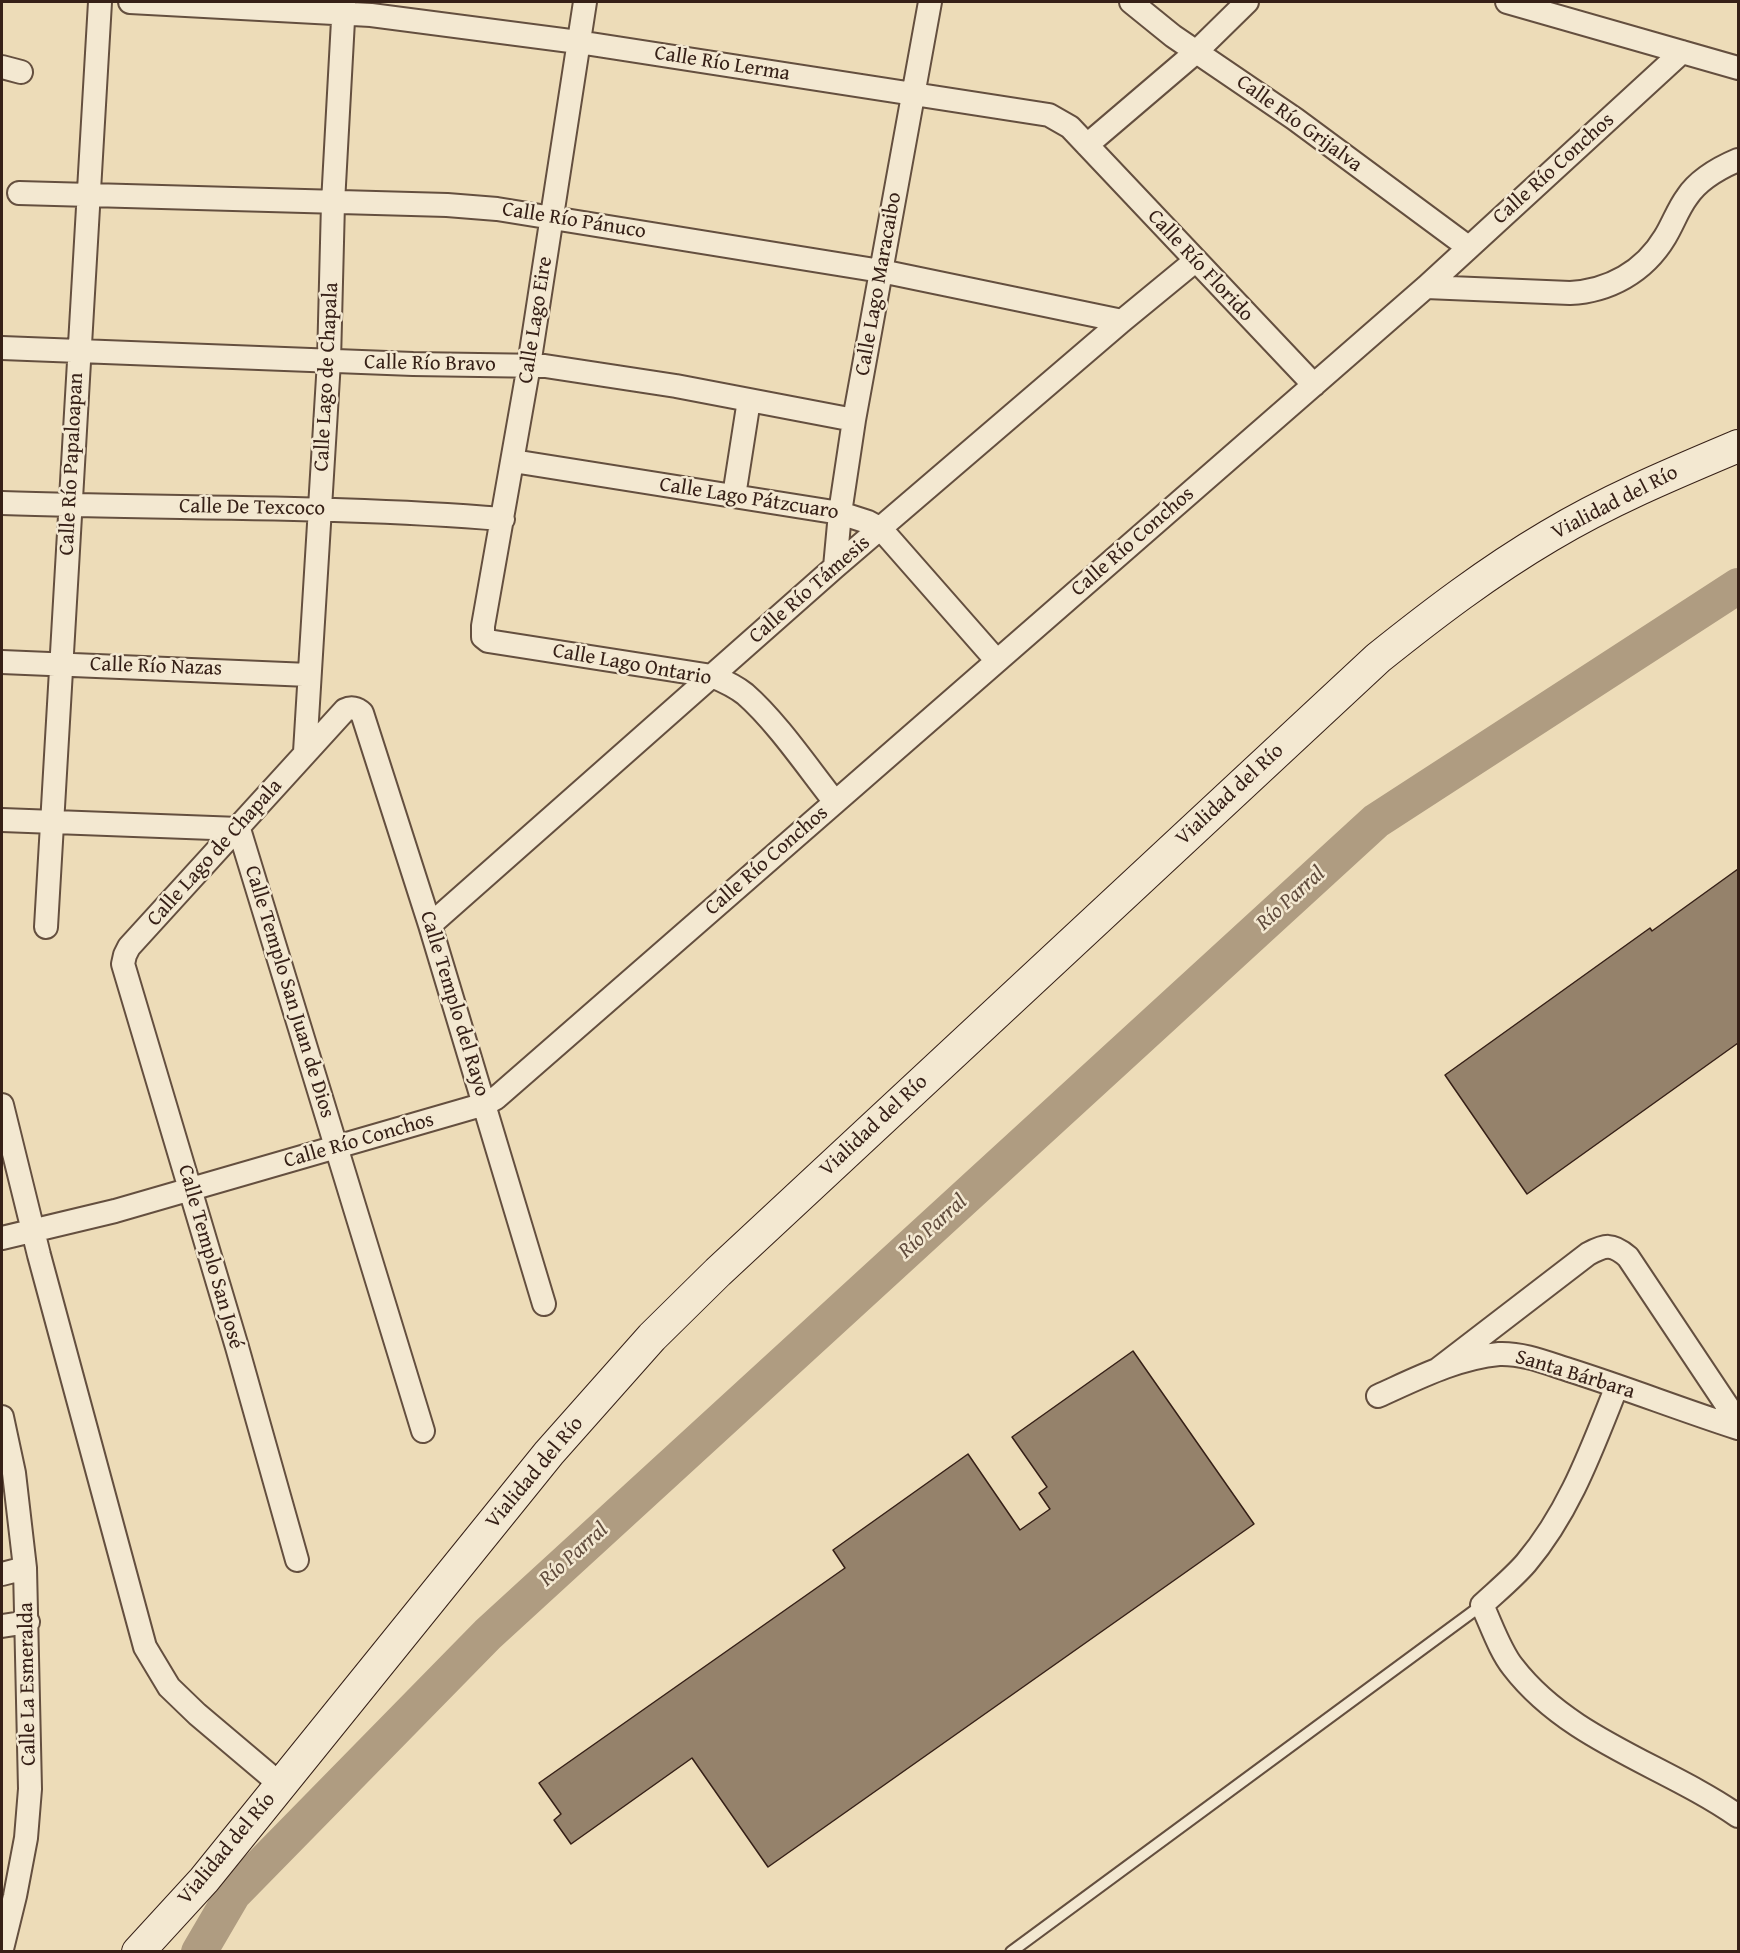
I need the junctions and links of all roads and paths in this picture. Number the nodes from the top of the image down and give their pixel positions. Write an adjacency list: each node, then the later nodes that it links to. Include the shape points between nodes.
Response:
1 (100, 2): 17 (street, Calle Río Papaloapan)
2 (130, 2): 8 (street, Calle Río Lerma)
3 (585, 2): 9 (street, Calle Lago Eire)
4 (930, 2): 13 (street, Calle Lago Maracaibo)
5 (1131, 2): 10 (street, Calle Río Grijalva)
6 (1247, 2): 10 (street)
7 (1507, 2): 11 (street)
8 (344, 7): 9 (street, Calle Río Lerma); 18 (street, Calle Lago de Chapala)
9 (578, 42): 13 (street, Calle Río Lerma); 19 (street, Calle Lago Eire)
10 (1196, 52): 14 (street); 20 (street, Calle Río Grijalva, via 1295,119)
11 (1682, 52): 12 (street); 20 (street, Calle Río Conchos)
12 (1738, 68)
13 (912, 93): 14 (street, Calle Río Lerma, via 1049,115 1070,127); 22 (street, Calle Lago Maracaibo)
14 (1087, 145): 21 (street, Calle Río Florido)
15 (1738, 159): 23 (street, via 1720,167 1687,196 1647,261 1605,288 1570,293)
16 (19, 193): 17 (street, Calle Río Pánuco)
17 (88, 196): 18 (street, Calle Río Pánuco); 26 (street, Calle Río Papaloapan)
18 (333, 203): 19 (street, Calle Río Pánuco, via 447,205); 27 (street, Calle Lago de Chapala)
19 (553, 217): 22 (street, Calle Río Pánuco); 28 (street, Calle Lago Eire)
20 (1468, 247): 23 (street, Calle Río Conchos)
21 (1195, 261): 24 (street, Calle Río Támesis); 29 (street, Calle Río Florido)
22 (881, 271): 24 (street, Calle Río Pánuco); 31 (street, Calle Lago Maracaibo)
23 (1426, 287): 29 (street, Calle Río Conchos)
24 (1122, 321): 40 (street, Calle Río Támesis)
25 (2, 348): 26 (street, Calle Río Bravo)
26 (78, 351): 27 (street, Calle Río Bravo); 36 (street, Calle Río Papaloapan)
27 (329, 361): 28 (street, Calle Río Bravo); 37 (street, Calle Lago de Chapala)
28 (529, 365): 30 (street, Calle Río Bravo); 33 (street, Calle Lago Eire)
29 (1314, 386): 43 (street, Calle Río Conchos)
30 (749, 400): 31 (street, Calle Río Bravo); 34 (street)
31 (854, 420): 38 (street, Calle Lago Maracaibo)
32 (1738, 446): 77 (main road, Vialidad del Río, via 1677,471 1548,536 1438,610 1330,702 652,1337 549,1453)
33 (513, 461): 34 (street, Calle Lago Pátzcuaro); 39 (street, Calle Lago Eire)
34 (734, 496): 38 (street, Calle Lago Pátzcuaro)
35 (2, 502): 36 (street, Calle De Texcoco)
36 (69, 505): 37 (street, Calle De Texcoco); 45 (street, Calle Río Papaloapan)
37 (320, 509): 39 (street, Calle De Texcoco); 46 (street, Calle Lago de Chapala)
38 (840, 513): 40 (street, Calle Lago Pátzcuaro); 41 (street, Calle Lago Maracaibo)
39 (503, 519): 42 (street, Calle Lago Eire)
40 (880, 529): 41 (street, Calle Río Támesis); 43 (street, Calle Lago Pátzcuaro)
41 (835, 567): 47 (street, Calle Río Támesis)
42 (483, 637): 47 (street, Calle Lago Ontario)
43 (997, 661): 50 (street, Calle Río Conchos)
44 (2, 662): 45 (street, Calle Río Nazas)
45 (61, 663): 46 (street, Calle Río Nazas); 52 (street, Calle Río Papaloapan)
46 (309, 675): 49 (street, Calle Lago de Chapala)
47 (712, 676): 50 (street, Calle Lago Ontario, via 744,693 763,712); 54 (street, Calle Río Támesis)
48 (356, 709): 49 (street, Calle Lago de Chapala, via 345,710); 54 (street, Calle Templo del Rayo, via 362,713)
49 (305, 752): 53 (street, Calle Lago de Chapala)
50 (835, 802): 57 (street, Calle Río Conchos)
51 (2, 820): 52 (street)
52 (53, 823): 53 (street); 55 (street, Calle Río Papaloapan)
53 (239, 829): 56 (street, Calle Lago de Chapala); 59 (street, Calle Templo San Juan de Dios)
54 (430, 925): 57 (street, Calle Templo del Rayo)
55 (46, 927)
56 (124, 955): 60 (street, Calle Templo San José, via 124,972)
57 (485, 1104): 59 (street, Calle Río Conchos); 63 (street, Calle Templo del Rayo)
58 (2, 1105): 61 (street)
59 (337, 1148): 60 (street, Calle Río Conchos); 70 (street, Calle Templo San Juan de Dios)
60 (190, 1189): 61 (street, Calle Río Conchos); 71 (street, Calle Templo San José)
61 (33, 1231): 62 (street, Calle Río Conchos); 77 (street, via 145,1647 169,1687)
62 (2, 1238)
63 (544, 1304)
64 (1437, 1370): 65 (street, Santa Bárbara, via 1475,1357 1501,1354 1523,1356); 66 (street, Santa Bárbara); 68 (street, via 1588,1254 1610,1246 1628,1257)
65 (1617, 1386): 69 (street, Santa Bárbara); 74 (street, via 1563,1510 1526,1563)
66 (1378, 1396)
67 (2, 1417): 72 (street, Calle La Esmeralda, via 14,1473)
68 (1738, 1422)
69 (1738, 1428)
70 (423, 1431)
71 (297, 1560)
72 (25, 1568): 73 (street); 75 (street, Calle La Esmeralda)
73 (2, 1574)
74 (1482, 1605): 78 (street, via 1511,1665 1536,1695 1575,1725); 82 (lane)
75 (28, 1622): 76 (street); 79 (street, Calle La Esmeralda, via 30,1789 26,1838)
76 (2, 1626)
77 (281, 1785): 81 (main road, Vialidad del Río, via 204,1880)
78 (1738, 1816)
79 (8, 1897): 80 (street, Calle La Esmeralda)
80 (2, 1949)
81 (138, 1952)
82 (1011, 1952)

